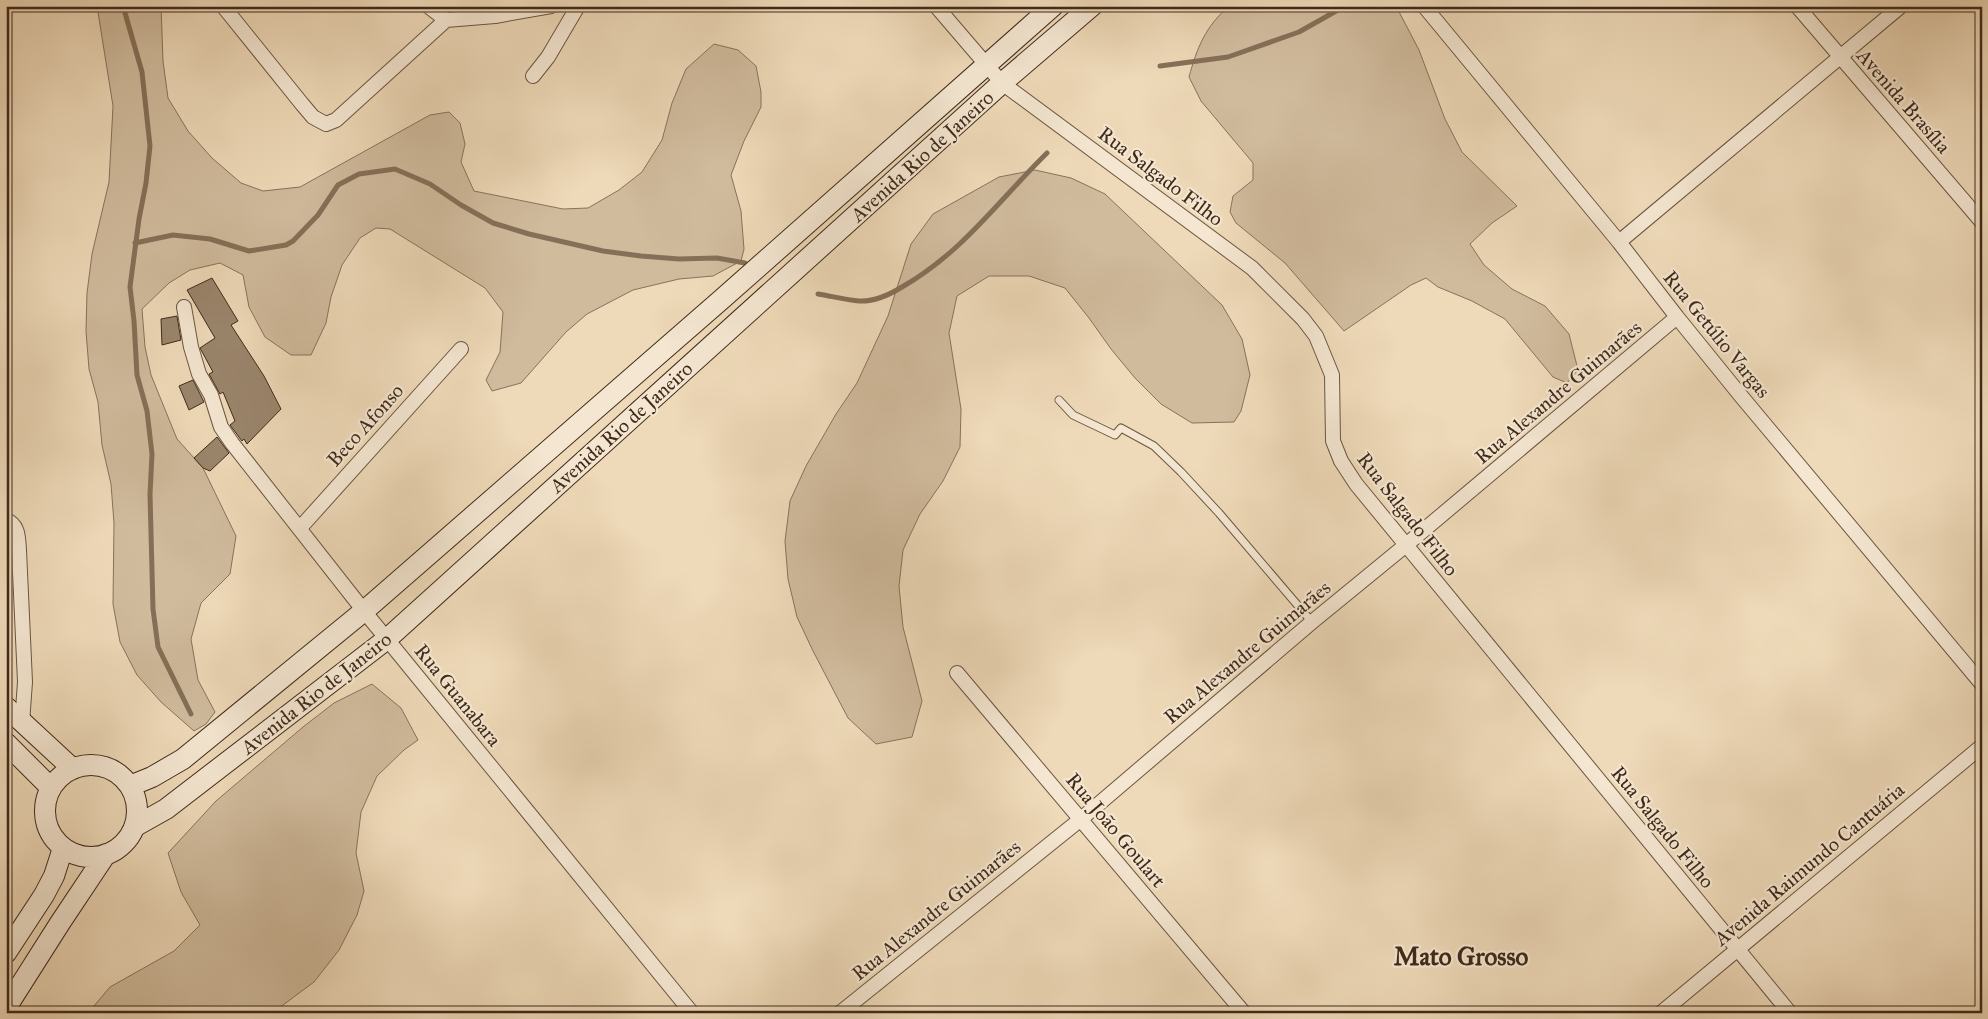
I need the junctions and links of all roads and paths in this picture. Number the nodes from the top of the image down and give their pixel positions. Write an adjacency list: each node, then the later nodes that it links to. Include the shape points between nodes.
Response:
1 (223, 6): 13 (street, via 308,111 326,124 336,120)
2 (428, 6): 13 (street)
3 (551, 6): 13 (street, via 528,12)
4 (578, 6): 16 (street)
5 (936, 6): 15 (street, Rua Salgado Filho)
6 (1053, 6): 15 (main road, Avenida Rio de Janeiro)
7 (1092, 6): 17 (main road, Avenida Rio de Janeiro)
8 (1424, 6): 19 (street, Rua Getúlio Vargas)
9 (1797, 6): 14 (street, Avenida Brasília)
10 (1901, 6): 14 (street)
11 (1979, 6): 12 (lane)
12 (1982, 13)
13 (446, 20)
14 (1840, 58): 18 (street, Avenida Brasília); 19 (street)
15 (986, 65): 17 (street, Rua Salgado Filho); 27 (main road, Avenida Rio de Janeiro)
16 (533, 76)
17 (1002, 83): 26 (street, Rua Salgado Filho, via 1252,268 1304,319 1316,336 1332,375 1333,442 1341,462); 29 (main road, Avenida Rio de Janeiro)
18 (1982, 222)
19 (1619, 242): 21 (street, Rua Getúlio Vargas)
20 (184, 307): 25 (street, Rua Guanabara, via 199,374 211,395 221,427)
21 (1677, 318): 26 (street, Rua Alexandre Guimarães); 31 (street, Rua Getúlio Vargas)
22 (461, 349): 25 (street, Beco Afonso)
23 (1059, 400): 28 (lane, via 1072,415 1114,435 1121,428 1154,446 1219,513)
24 (6, 520): 33 (street, via 14,525 18,544 25,682)
25 (300, 528): 27 (street, Rua Guanabara)
26 (1406, 546): 28 (street, Rua Alexandre Guimarães); 43 (street, Rua Salgado Filho)
27 (364, 611): 29 (street, Rua Guanabara); 37 (main road, Avenida Rio de Janeiro, via 183,758)
28 (1312, 622): 39 (street, Rua Alexandre Guimarães)
29 (386, 639): 40 (main road, Avenida Rio de Janeiro, via 166,808); 46 (street, Rua Guanabara)
30 (957, 673): 39 (street, Rua João Goulart)
31 (1982, 684)
32 (6, 706): 33 (main road)
33 (22, 723): 36 (main road)
34 (6, 742): 38 (main road)
35 (1982, 746): 43 (street, Avenida Raimundo Cantuária)
36 (73, 769): 37 (main road, via 88,765 110,768); 38 (main road)
37 (130, 786): 40 (main road, via 137,801)
38 (51, 788): 41 (main road, via 45,809 46,820 49,831)
39 (1081, 819): 47 (street, Rua Alexandre Guimarães); 48 (street, Rua João Goulart)
40 (134, 828): 42 (main road, via 124,843)
41 (63, 848): 42 (main road, via 84,856); 44 (main road, via 44,895)
42 (106, 854): 45 (main road)
43 (1738, 950): 49 (street, Avenida Raimundo Cantuária); 50 (street, Rua Salgado Filho)
44 (6, 953)
45 (6, 1008)
46 (692, 1013)
47 (840, 1013)
48 (1244, 1013)
49 (1661, 1013)
50 (1790, 1013)

